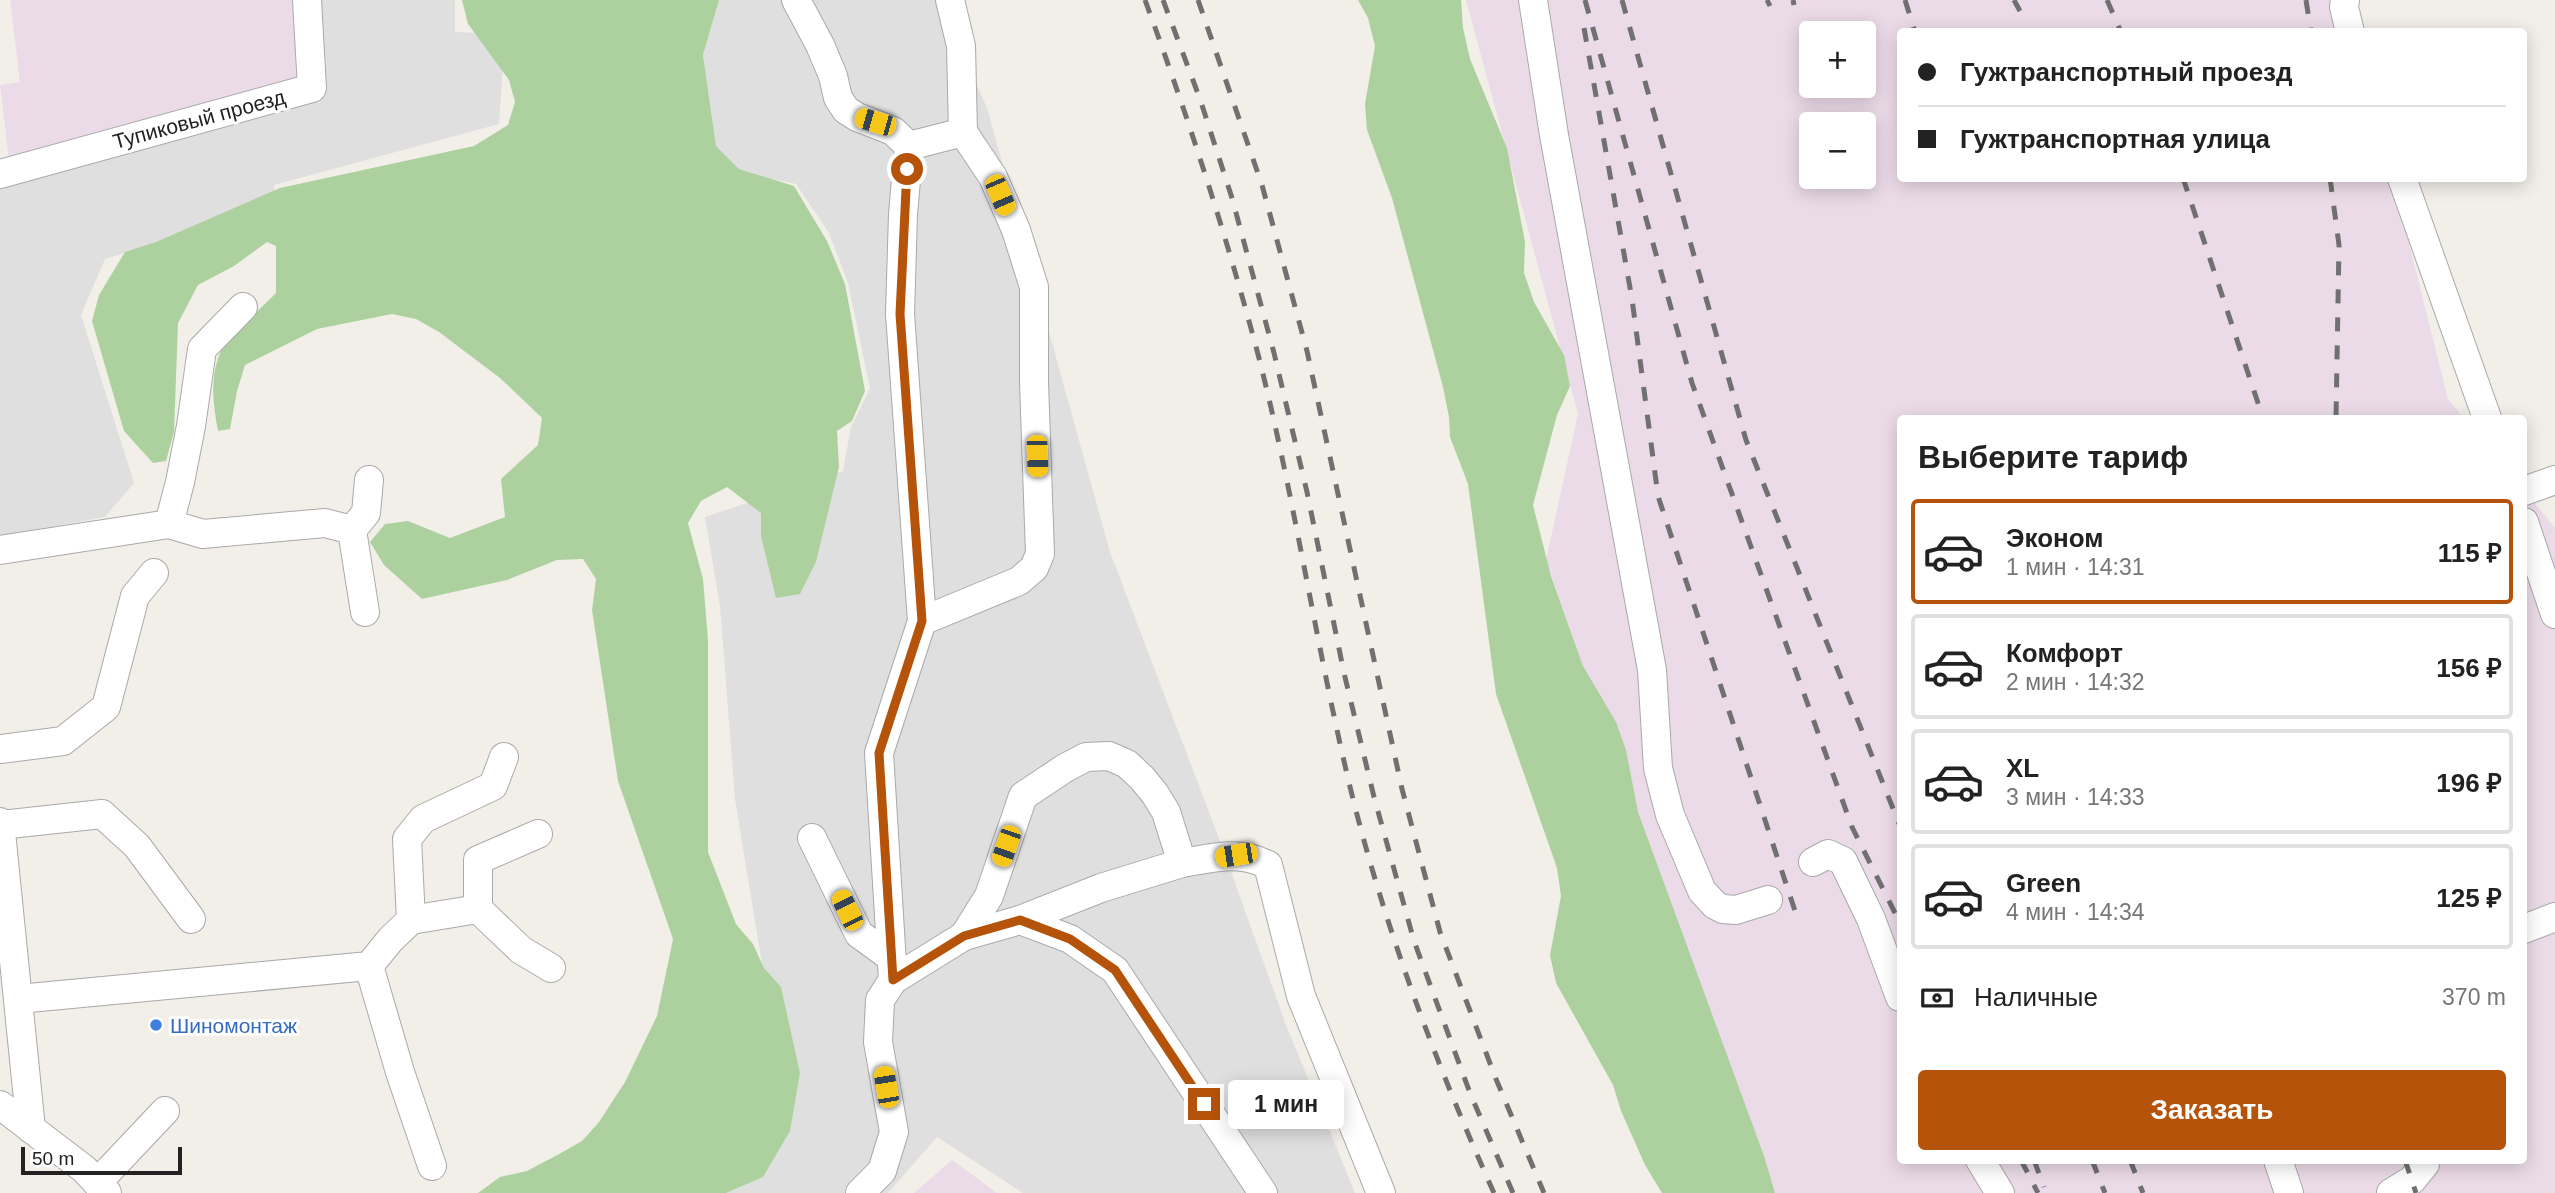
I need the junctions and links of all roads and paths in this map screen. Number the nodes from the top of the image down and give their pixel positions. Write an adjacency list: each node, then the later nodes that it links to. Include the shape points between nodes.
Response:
1 (307, 0): 9 (street, Тупиковый проезд, via 313,88)
2 (796, 0): 8 (street, via 846,110 893,131)
3 (950, 0): 7 (street, via 961,46)
4 (1533, 0): 31 (street, via 1652,670 1658,768 1670,815 1702,891 1715,905 1736,910)
5 (2345, 0): 6 (street)
6 (2349, 28)
7 (963, 132): 8 (street); 23 (street, via 993,177 1034,287 1040,554 1034,568 1019,581)
8 (909, 146): 23 (street, via 900,314)
9 (0, 174)
10 (2403, 182): 12 (street)
11 (243, 307): 16 (street, via 202,349)
12 (2486, 415)
13 (369, 480): 17 (street, via 366,513)
14 (2555, 480): 15 (street)
15 (2527, 490)
16 (169, 524): 17 (street, via 203,534 325,523); 19 (street)
17 (352, 530): 21 (street)
18 (2527, 531): 22 (street)
19 (0, 550)
20 (154, 573): 24 (street, via 135,596 106,707 63,741)
21 (365, 612)
22 (2555, 614)
23 (922, 621): 41 (street, via 879,753)
24 (0, 750)
25 (503, 757): 35 (street, via 493,786 423,819 407,839)
26 (0, 823): 34 (street, via 102,814 137,846); 43 (street)
27 (538, 834): 32 (street, via 478,860)
28 (812, 838): 41 (street, via 859,934)
29 (1813, 862): 42 (street, via 1828,854 1843,861)
30 (1182, 863): 36 (street); 38 (street, via 1166,813 1142,778 1110,756 1086,757 1023,796 989,896); 54 (street, via 1236,855 1268,865 1301,996)
31 (1768, 900)
32 (478, 909): 35 (street); 40 (street, via 520,950)
33 (2555, 918): 37 (street)
34 (191, 919)
35 (411, 920): 39 (street)
36 (1020, 920): 38 (street); 53 (street, via 1070,939 1115,970)
37 (2527, 928)
38 (964, 936): 41 (street)
39 (369, 965): 43 (street); 50 (street)
40 (551, 968)
41 (893, 969): 52 (street, via 880,1000 878,1042 894,1132 882,1171)
42 (1897, 989)
43 (18, 999): 46 (street)
44 (0, 1105): 46 (street)
45 (165, 1111): 51 (street)
46 (32, 1129): 51 (street)
47 (1982, 1164): 55 (street)
48 (2279, 1164): 56 (street)
49 (2425, 1164): 57 (street, via 2412,1180)
50 (432, 1166)
51 (102, 1188)
52 (860, 1193)
53 (1263, 1193)
54 (1381, 1193)
55 (2000, 1193)
56 (2289, 1193)
57 (2391, 1193)

